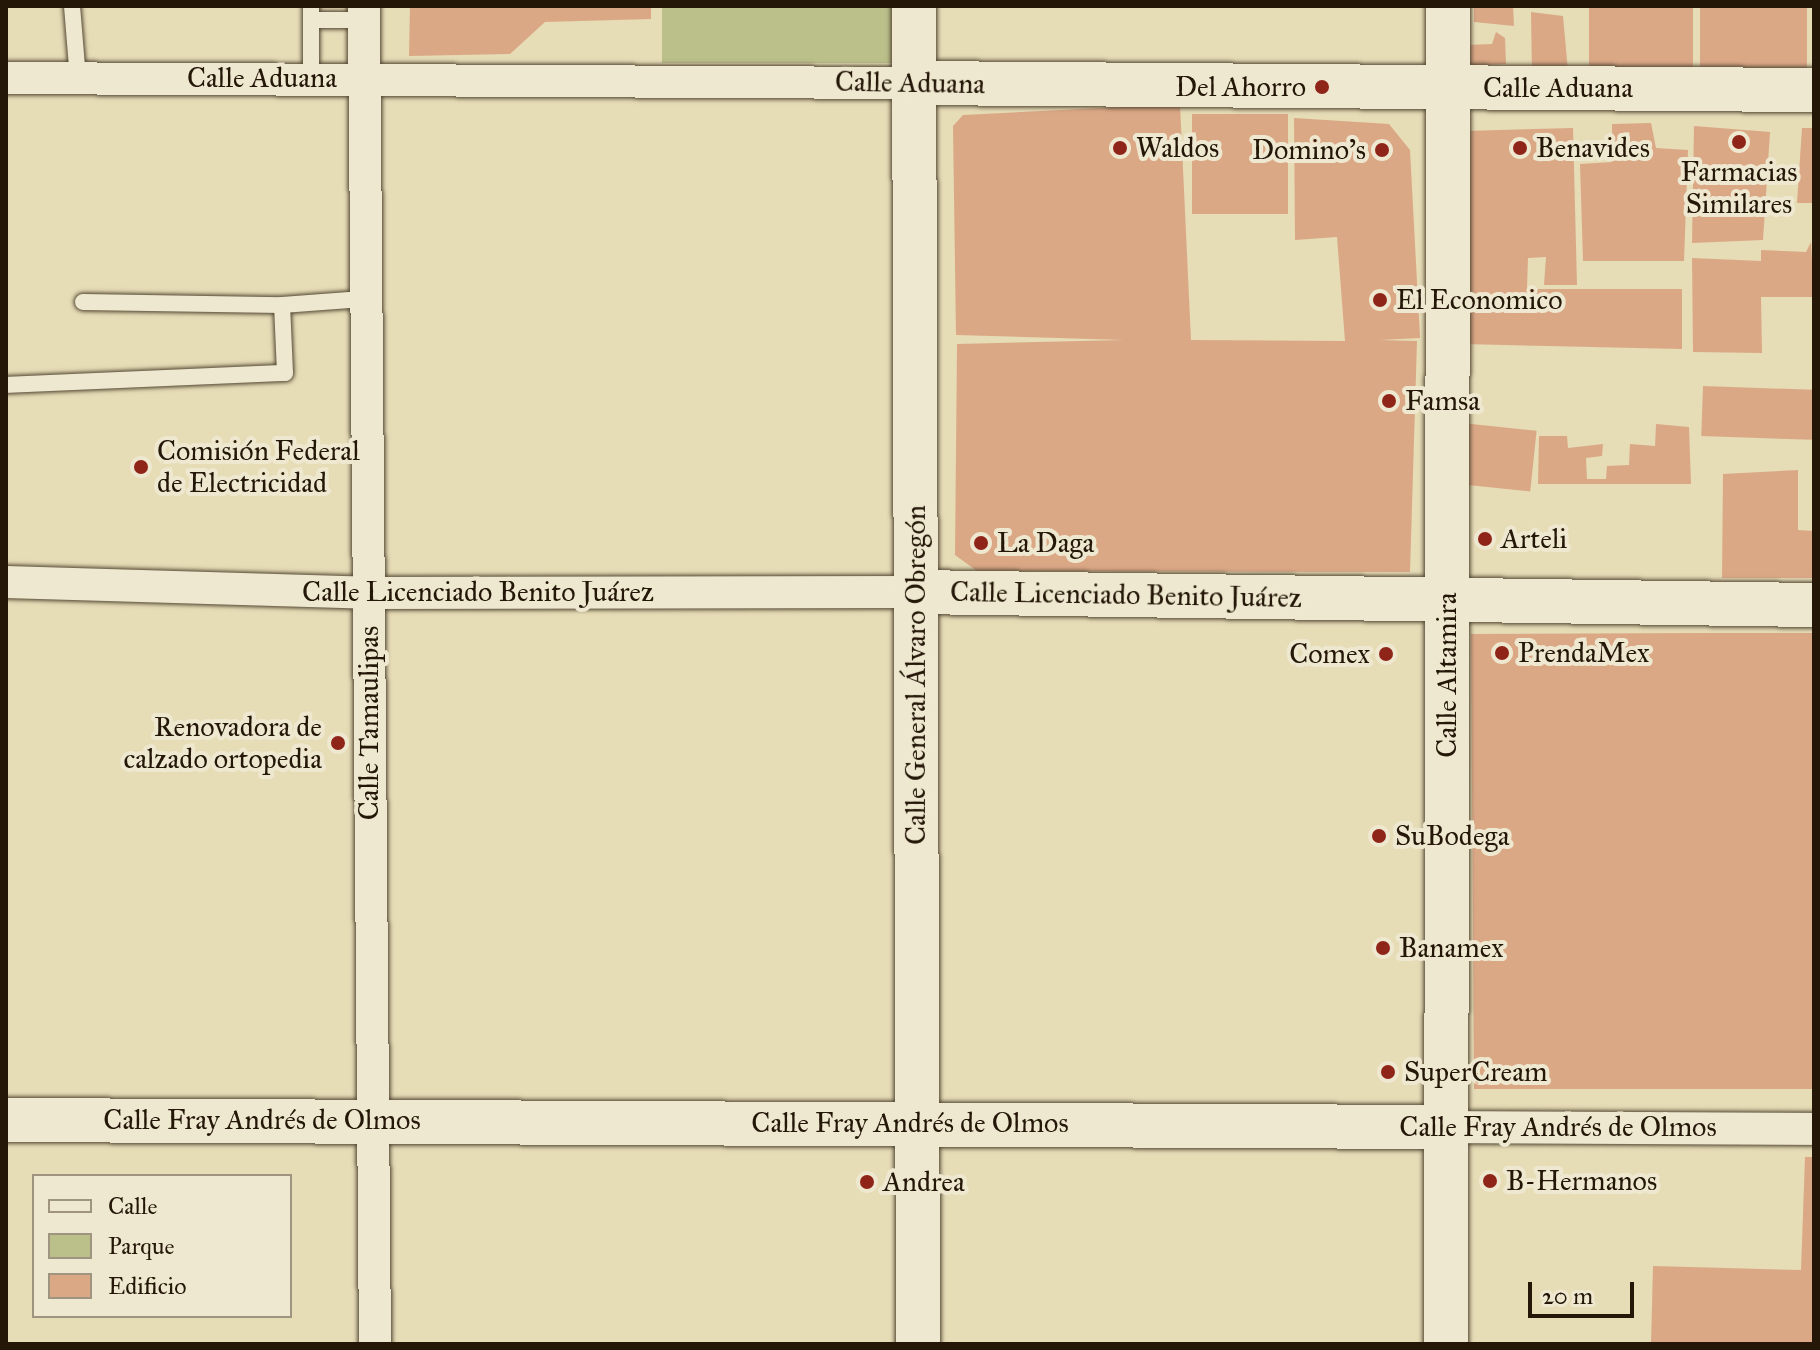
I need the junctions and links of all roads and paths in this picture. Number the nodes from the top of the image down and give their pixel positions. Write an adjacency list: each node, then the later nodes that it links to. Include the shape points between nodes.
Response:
1 (72, 6): 8 (lane)
2 (914, 6): 10 (main road, Calle General Álvaro Obregón)
3 (1448, 6): 11 (main road, Calle Altamira)
4 (311, 13): 5 (lane); 9 (lane)
5 (364, 13): 7 (street, Calle Tamaulipas)
6 (6, 78): 8 (street, Calle Aduana)
7 (365, 78): 9 (street, Calle Aduana); 10 (street, Calle Aduana); 13 (street, Calle Tamaulipas)
8 (78, 79): 9 (street, Calle Aduana)
9 (311, 79)
10 (913, 83): 11 (main road, Calle Aduana); 18 (main road, Calle General Álvaro Obregón)
11 (1449, 87): 12 (main road, Calle Aduana); 20 (main road, Calle Altamira)
12 (1814, 90)
13 (363, 299): 15 (lane); 19 (street, Calle Tamaulipas)
14 (83, 302): 15 (lane)
15 (282, 305): 16 (lane, via 285,373)
16 (6, 385)
17 (6, 582): 19 (street, Calle Licenciado Benito Juárez)
18 (915, 592): 19 (street, Calle Licenciado Benito Juárez); 20 (main road, Calle Licenciado Benito Juárez); 24 (main road, Calle General Álvaro Obregón)
19 (368, 593): 22 (street, Calle Tamaulipas)
20 (1447, 600): 21 (main road, Calle Licenciado Benito Juárez); 25 (main road, Calle Altamira)
21 (1814, 605)
22 (372, 1119): 23 (main road, Calle Fray Andrés de Olmos); 24 (main road, Calle Fray Andrés de Olmos); 27 (street, Calle Tamaulipas)
23 (6, 1120)
24 (917, 1124): 25 (main road, Calle Fray Andrés de Olmos); 28 (main road, Calle General Álvaro Obregón)
25 (1446, 1127): 26 (street, Calle Fray Andrés de Olmos); 29 (main road, Calle Altamira)
26 (1814, 1129)
27 (375, 1344)
28 (918, 1344)
29 (1446, 1344)

